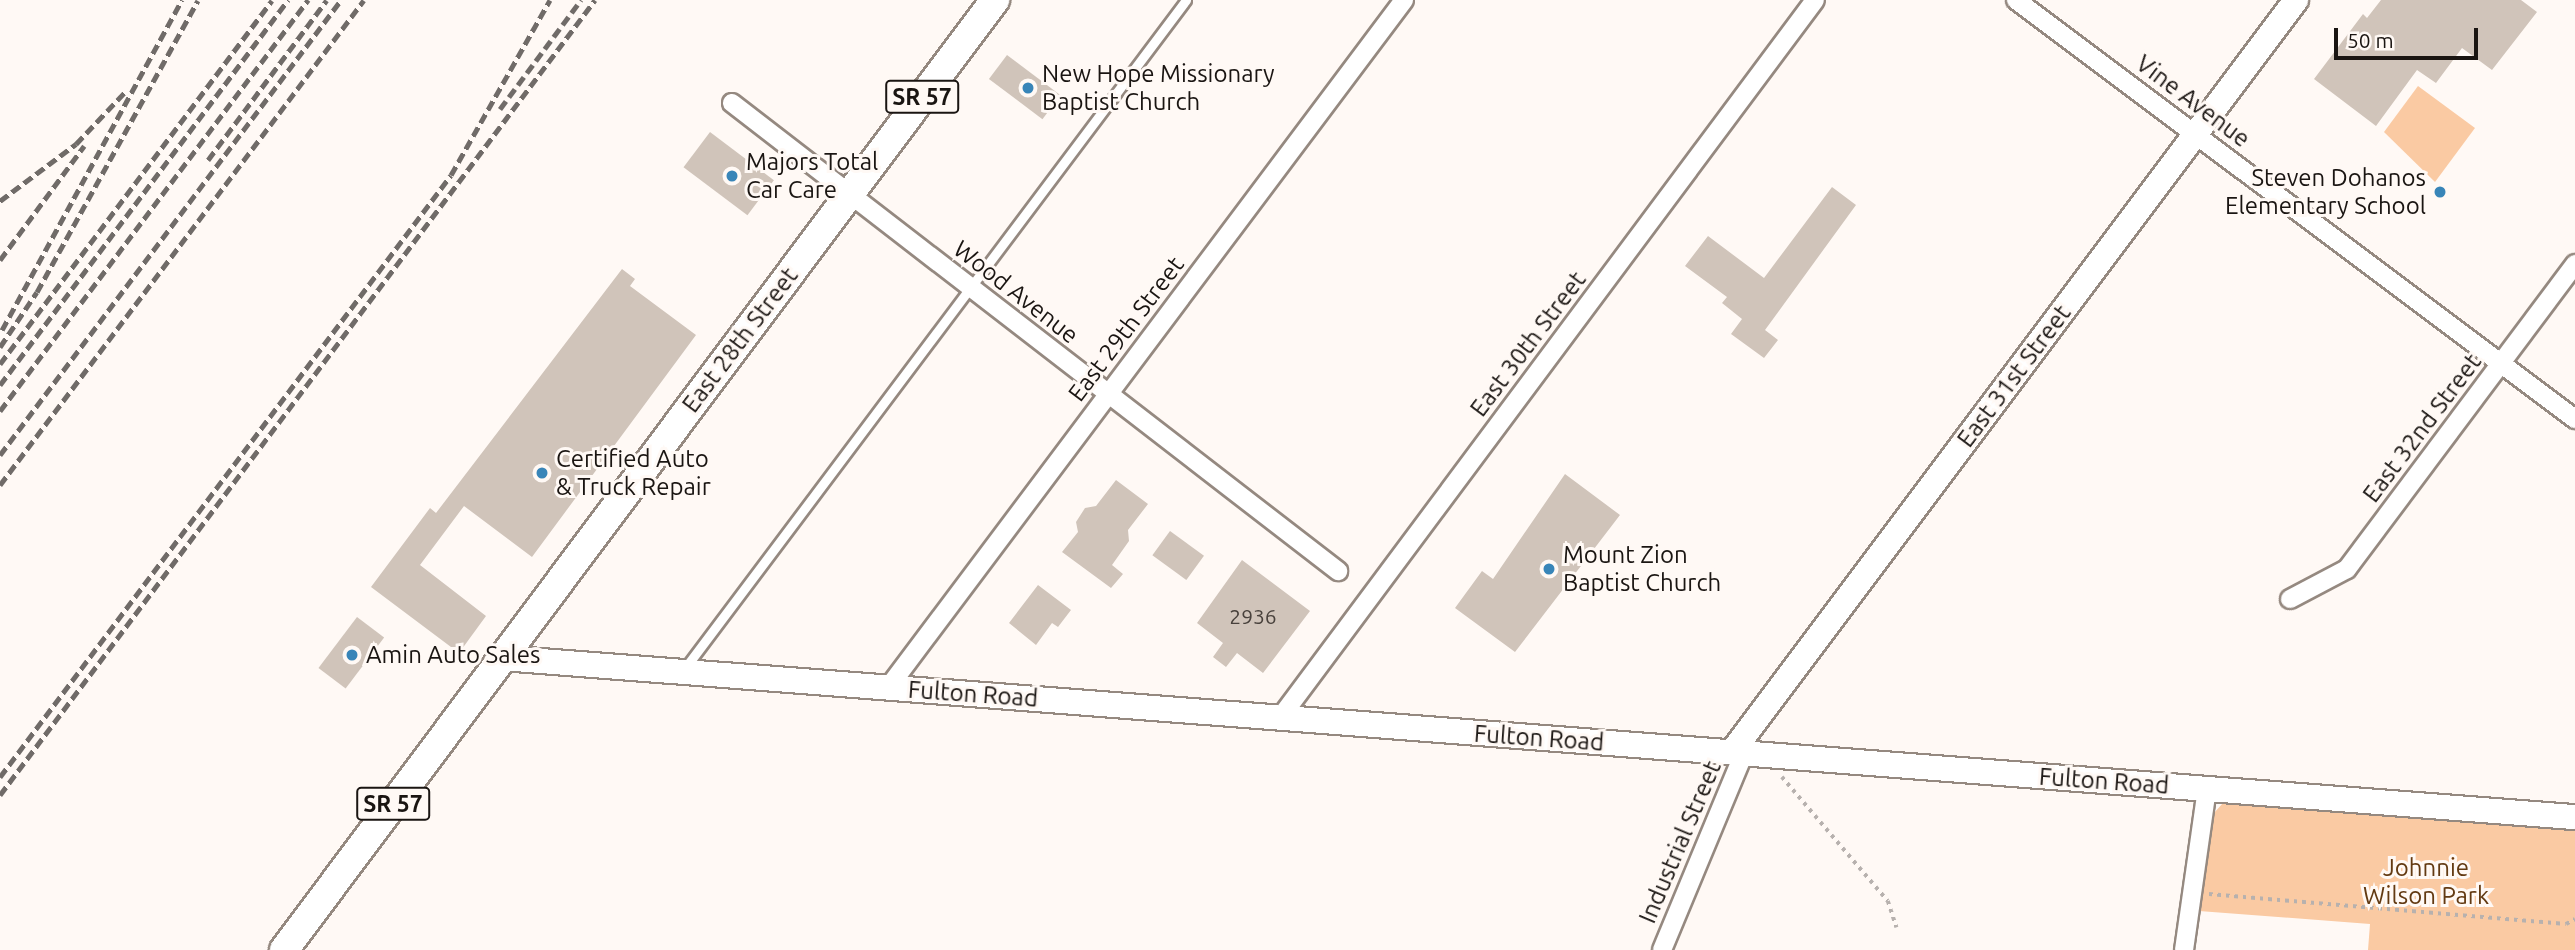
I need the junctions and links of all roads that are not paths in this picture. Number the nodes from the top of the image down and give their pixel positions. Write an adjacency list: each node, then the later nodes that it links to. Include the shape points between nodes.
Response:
1 (995, 0): 9 (main road, East 28th Street / SR 57)
2 (1186, 0): 11 (lane)
3 (1404, 0): 13 (street, East 29th Street)
4 (1815, 0): 20 (street, East 30th Street)
5 (2016, 0): 8 (street, Vine Avenue)
6 (2296, 0): 8 (street, East 31st Street)
7 (732, 103): 9 (street, Wood Avenue)
8 (2195, 134): 12 (street, Vine Avenue); 21 (street, East 31st Street)
9 (849, 194): 11 (street, Wood Avenue); 17 (main road, East 28th Street / SR 57)
10 (2575, 264): 12 (street, East 32nd Street)
11 (970, 289): 13 (street, Wood Avenue); 18 (lane)
12 (2501, 363): 14 (street, Vine Avenue); 16 (street, East 32nd Street, via 2347,569)
13 (1108, 394): 15 (street, Wood Avenue); 19 (street, East 29th Street)
14 (2575, 419)
15 (1338, 571)
16 (2290, 599)
17 (502, 658): 18 (street, Fulton Road); 24 (main road, East 28th Street / SR 57)
18 (681, 673): 19 (street, Fulton Road)
19 (888, 688): 20 (street, Fulton Road)
20 (1280, 718): 21 (street, Fulton Road)
21 (1738, 753): 22 (street, Fulton Road); 25 (street, Industrial Street)
22 (2207, 789): 23 (street, Fulton Road); 26 (street)
23 (2575, 817)
24 (284, 950)
25 (1662, 950)
26 (2184, 950)

